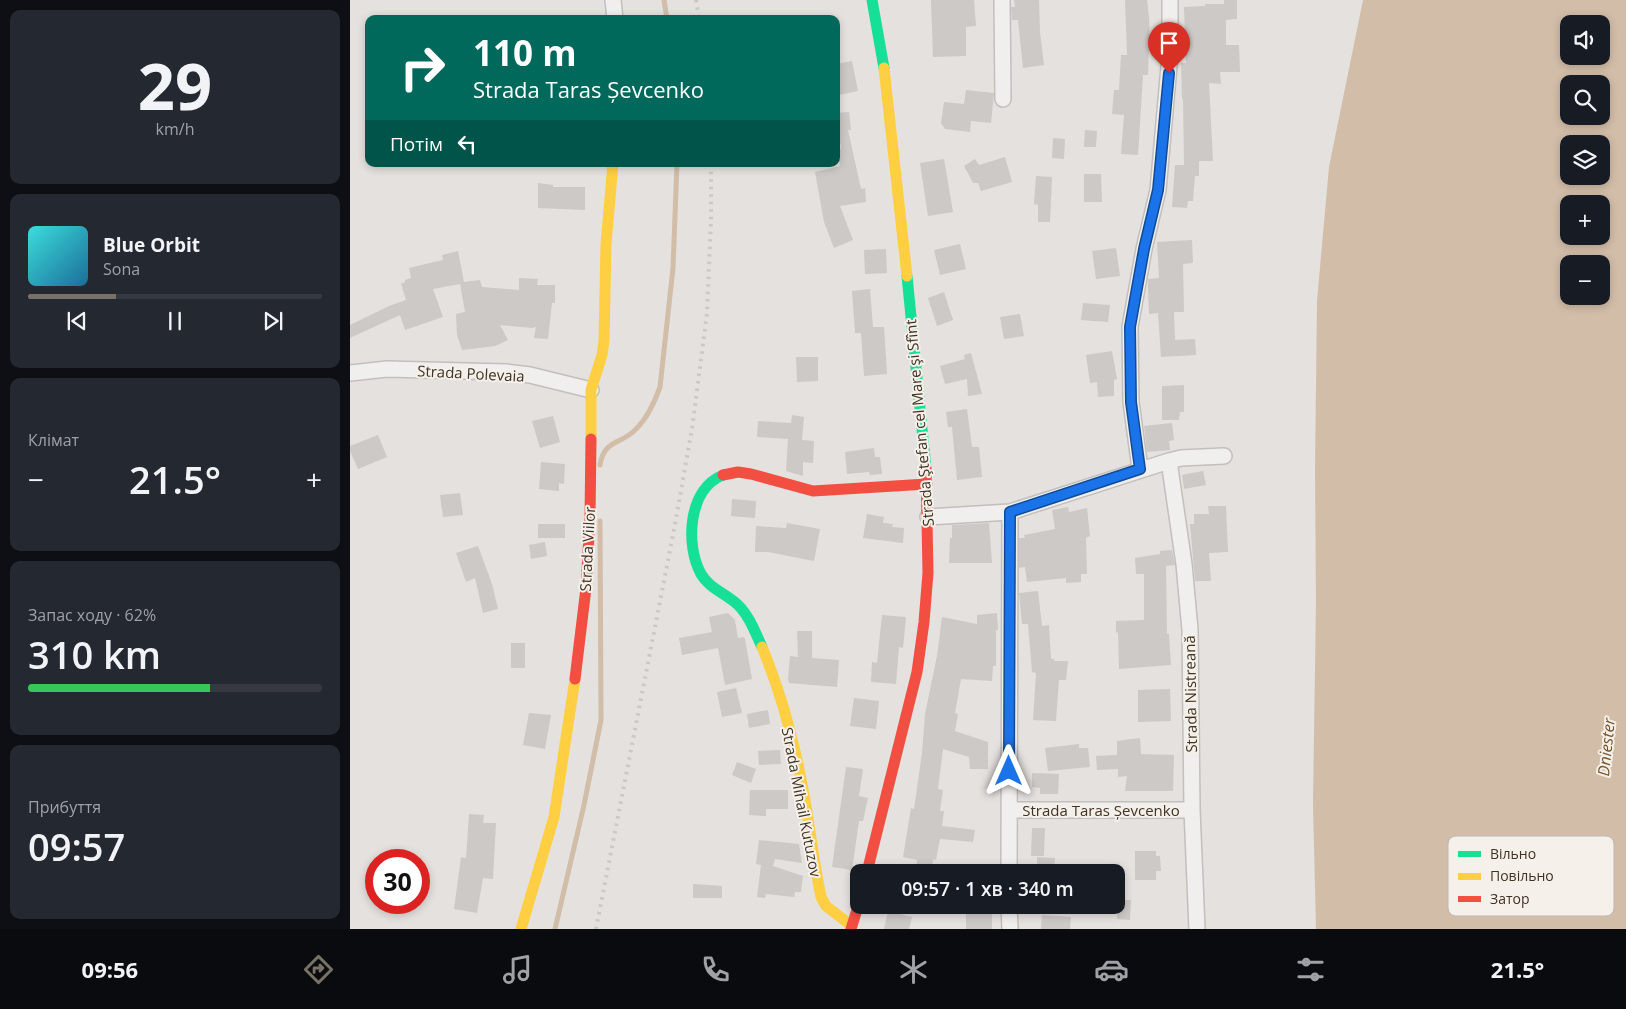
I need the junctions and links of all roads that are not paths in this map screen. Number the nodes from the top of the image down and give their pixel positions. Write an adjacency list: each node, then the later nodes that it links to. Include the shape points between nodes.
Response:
1 (613, 0): 5 (street)
2 (872, 0): 13 (street, Strada Ştefan cel Mare şi Sfînt, via 884,66 898,188)
3 (1002, 0): 6 (street)
4 (1170, 0): 12 (street, via 1170,55 1158,190 1130,327 1131,402)
5 (615, 15)
6 (1003, 99)
7 (613, 167): 9 (street, Strada Viilor, via 606,244 604,341)
8 (350, 373): 9 (street, Strada Polevaia, via 394,369 506,372)
9 (592, 390): 23 (street, Strada Viilor, via 590,517 580,643 554,816)
10 (1224, 456): 11 (street)
11 (1169, 461): 12 (street); 17 (street, Strada Nistreană, via 1190,630)
12 (1140, 469): 14 (street)
13 (927, 484): 15 (street, Strada Ştefan cel Mare şi Sfînt); 22 (street, Strada Mihail Kutuzov, via 814,491 732,472 716,477 706,486 696,508 692,544 697,564 707,583 738,605 764,652 784,708 799,769 821,897 826,906)
14 (1010, 512): 15 (street); 16 (street, Strada Taras Șevcenko)
15 (928, 517): 18 (street, Strada Ştefan cel Mare şi Sfînt, via 928,573 917,672)
16 (1009, 810): 17 (street, Strada Taras Șevcenko); 19 (street, Strada Taras Șevcenko)
17 (1192, 810): 25 (street, Strada Nistreană)
18 (870, 864)
19 (1009, 864)
20 (855, 914): 22 (street)
21 (1010, 914): 24 (street)
22 (851, 928)
23 (520, 929)
24 (1010, 929)
25 (1197, 929)

